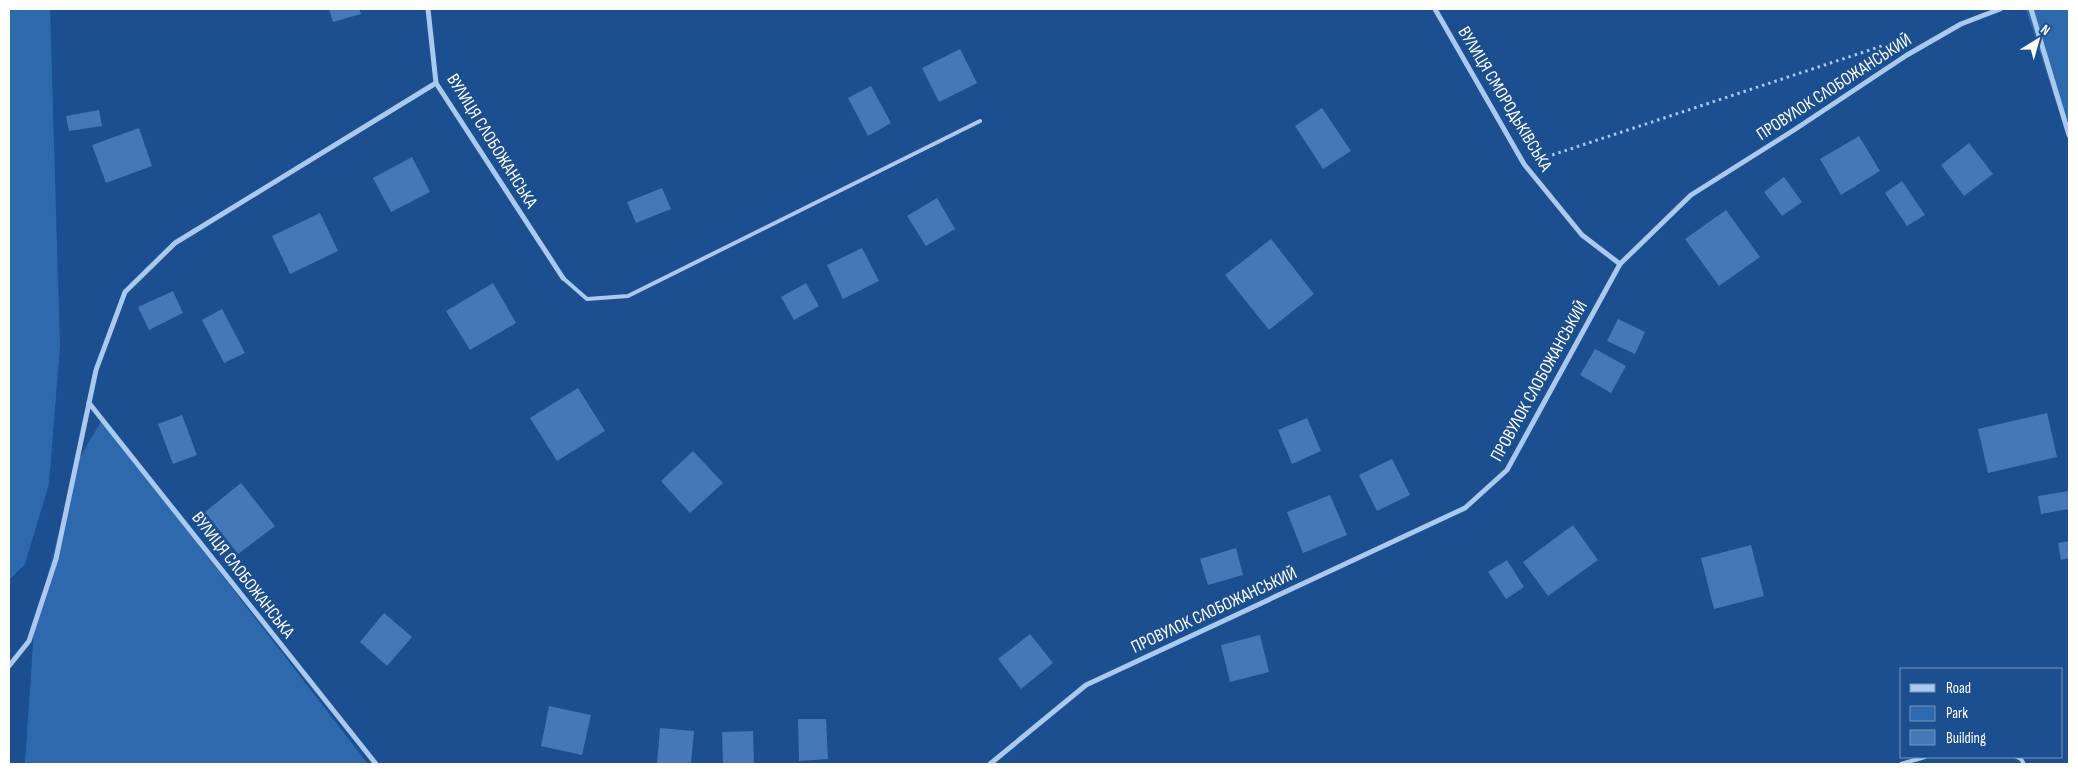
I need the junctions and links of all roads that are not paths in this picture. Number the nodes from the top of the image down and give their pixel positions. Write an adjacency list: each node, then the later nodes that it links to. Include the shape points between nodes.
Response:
1 (428, 9): 5 (street, ВУЛИЦЯ СЛОБОЖАНСЬКА)
2 (1435, 9): 8 (street, ВУЛИЦЯ СМОРОДЬКІВСЬКА, via 1524,164 1582,234)
3 (2000, 9): 8 (street, ПРОВУЛОК СЛОБОЖАНСЬКИЙ, via 1961,24 1907,55 1691,196)
4 (2031, 9): 7 (street)
5 (436, 83): 9 (street, ВУЛИЦЯ СЛОБОЖАНСЬКА); 10 (street, via 175,243 125,292 96,370)
6 (980, 121): 9 (lane, via 628,296 587,299)
7 (2069, 134)
8 (1620, 264): 14 (street, ПРОВУЛОК СЛОБОЖАНСЬКИЙ, via 1507,470 1465,508 1086,685)
9 (563, 278)
10 (89, 403): 11 (street, via 56,559 29,641); 13 (street, ВУЛИЦЯ СЛОБОЖАНСЬКА)
11 (9, 666)
12 (1922, 758): 15 (lane)
13 (376, 764)
14 (990, 764)
15 (1901, 764)

